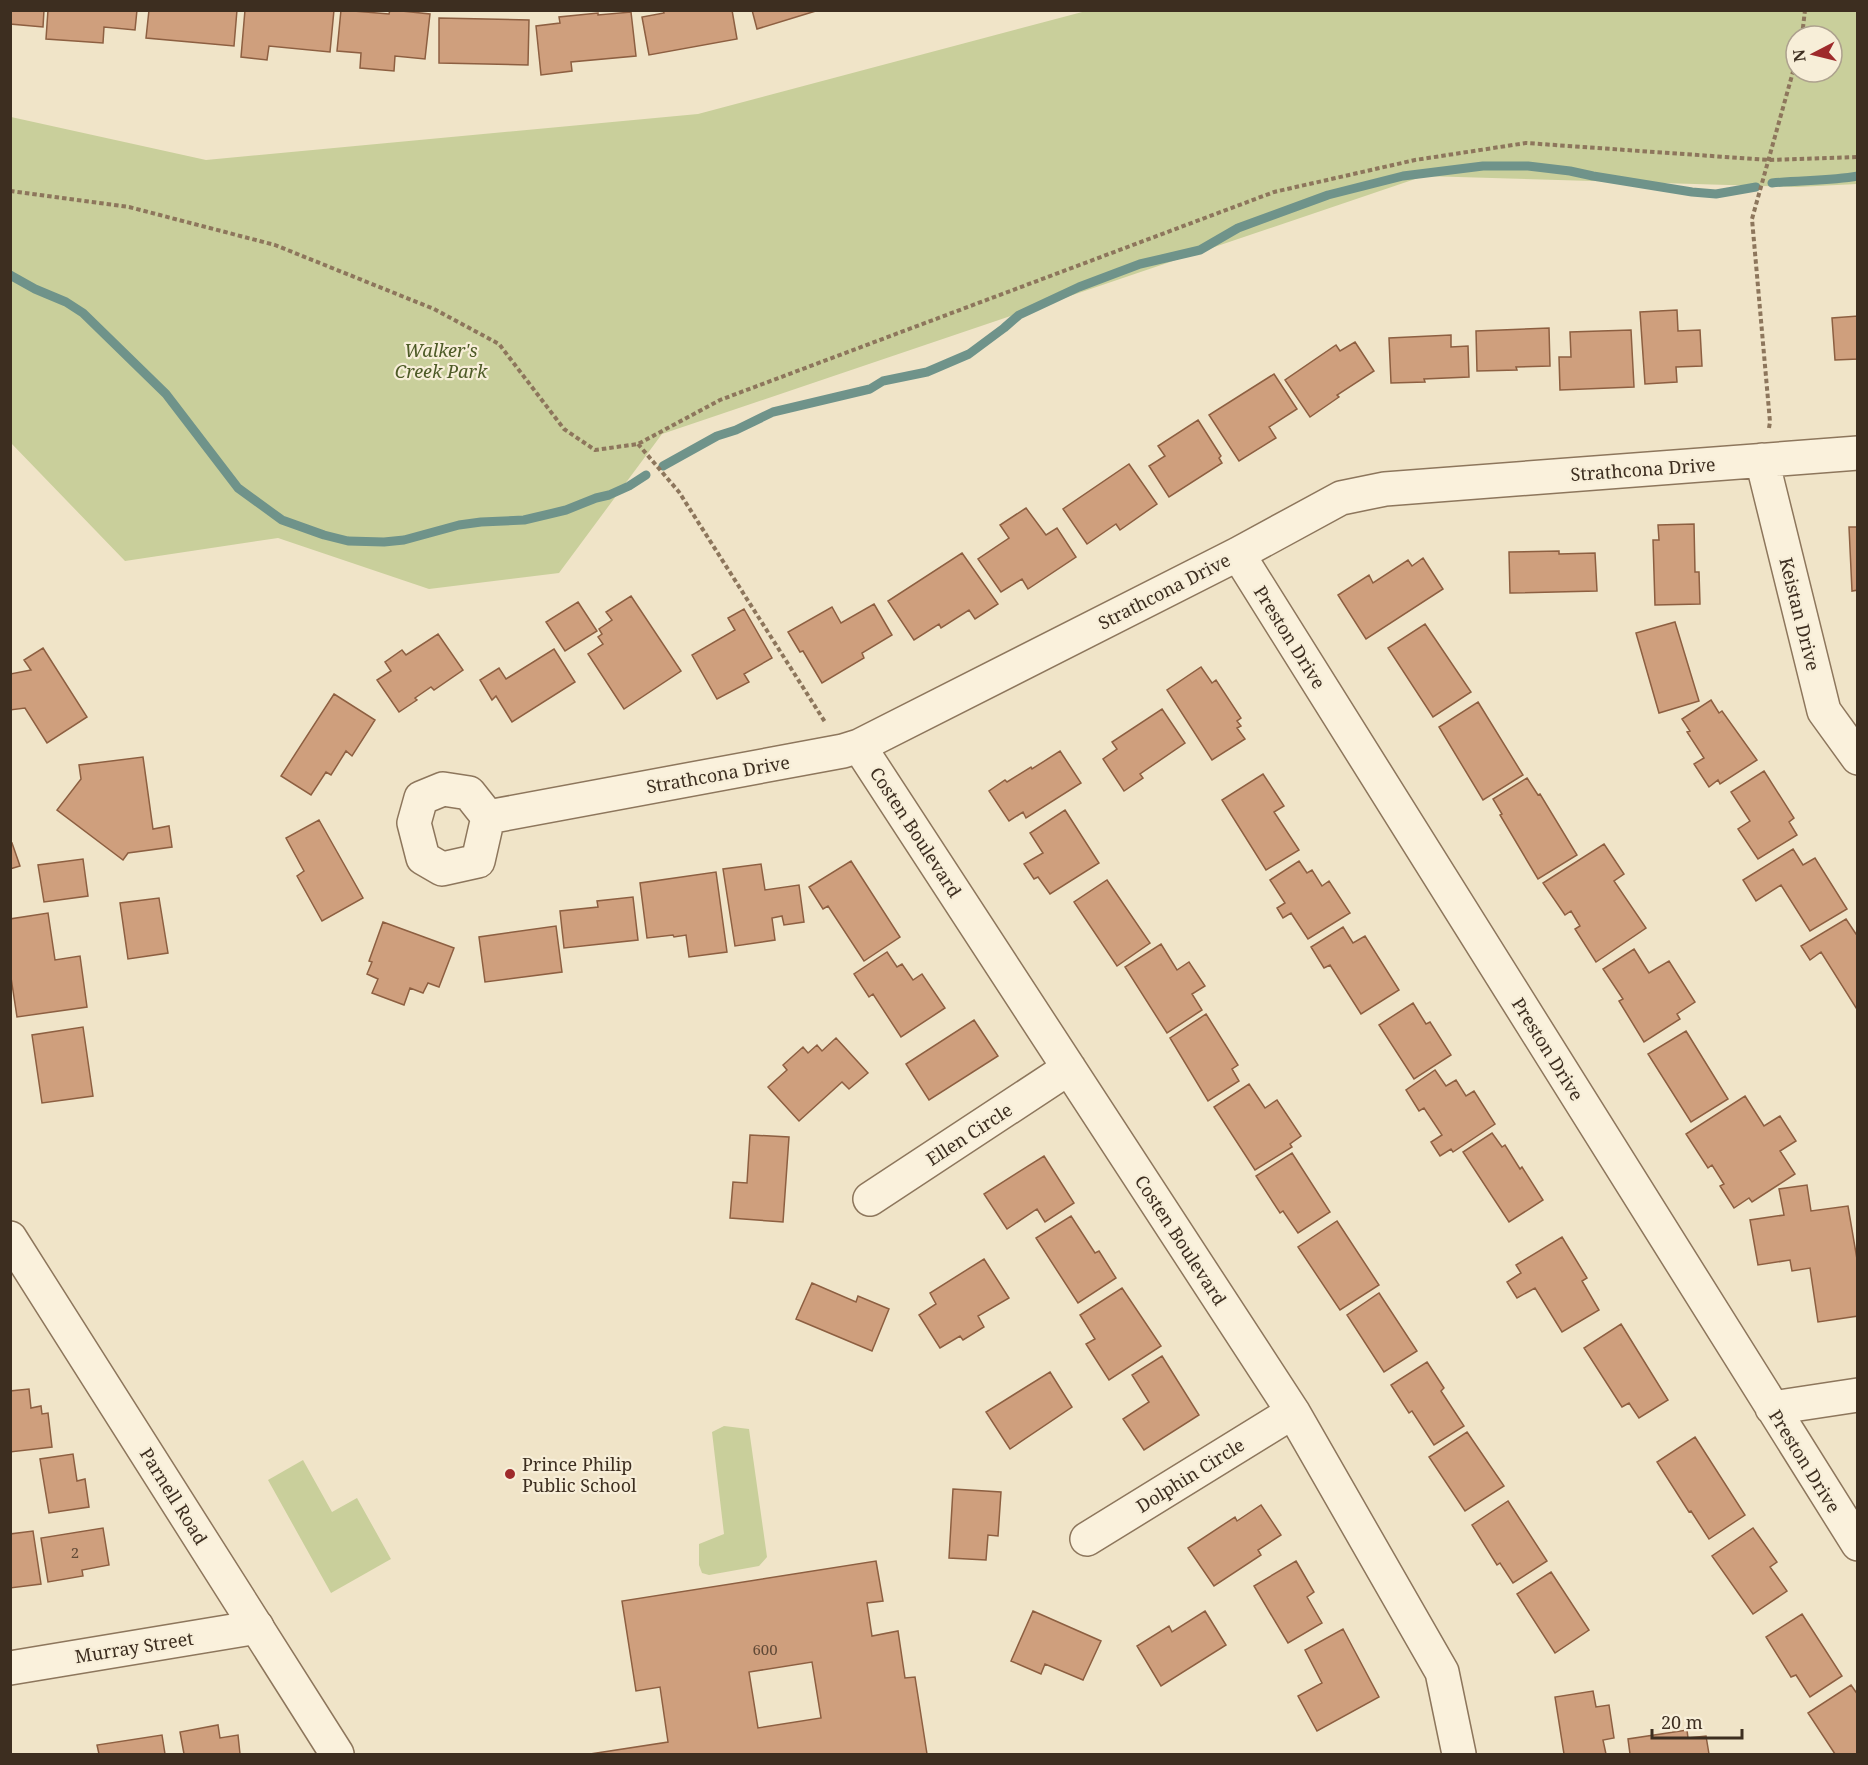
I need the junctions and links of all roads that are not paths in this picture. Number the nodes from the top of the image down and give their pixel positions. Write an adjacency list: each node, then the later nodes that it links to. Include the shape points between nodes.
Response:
1 (1857, 453): 2 (street, Strathcona Drive)
2 (1762, 460): 3 (street, Strathcona Drive, via 1385,489 1341,498); 5 (street, Keistan Drive, via 1824,711)
3 (1238, 554): 4 (street, Strathcona Drive); 11 (street, Preston Drive)
4 (851, 748): 6 (street, Strathcona Drive); 7 (street, Costen Boulevard)
5 (1857, 758)
6 (488, 817)
7 (1069, 1068): 8 (street, Ellen Circle); 12 (street, Costen Boulevard)
8 (870, 1199)
9 (10, 1238): 15 (street, Parnell Road)
10 (1857, 1395): 11 (street)
11 (1772, 1408): 14 (street, Preston Drive)
12 (1293, 1412): 13 (street, Dolphin Circle); 18 (street, Costen Boulevard, via 1442,1672)
13 (1087, 1539)
14 (1857, 1544)
15 (257, 1627): 16 (street, Murray Street); 17 (street, Parnell Road)
16 (10, 1668)
17 (337, 1755)
18 (1459, 1755)

